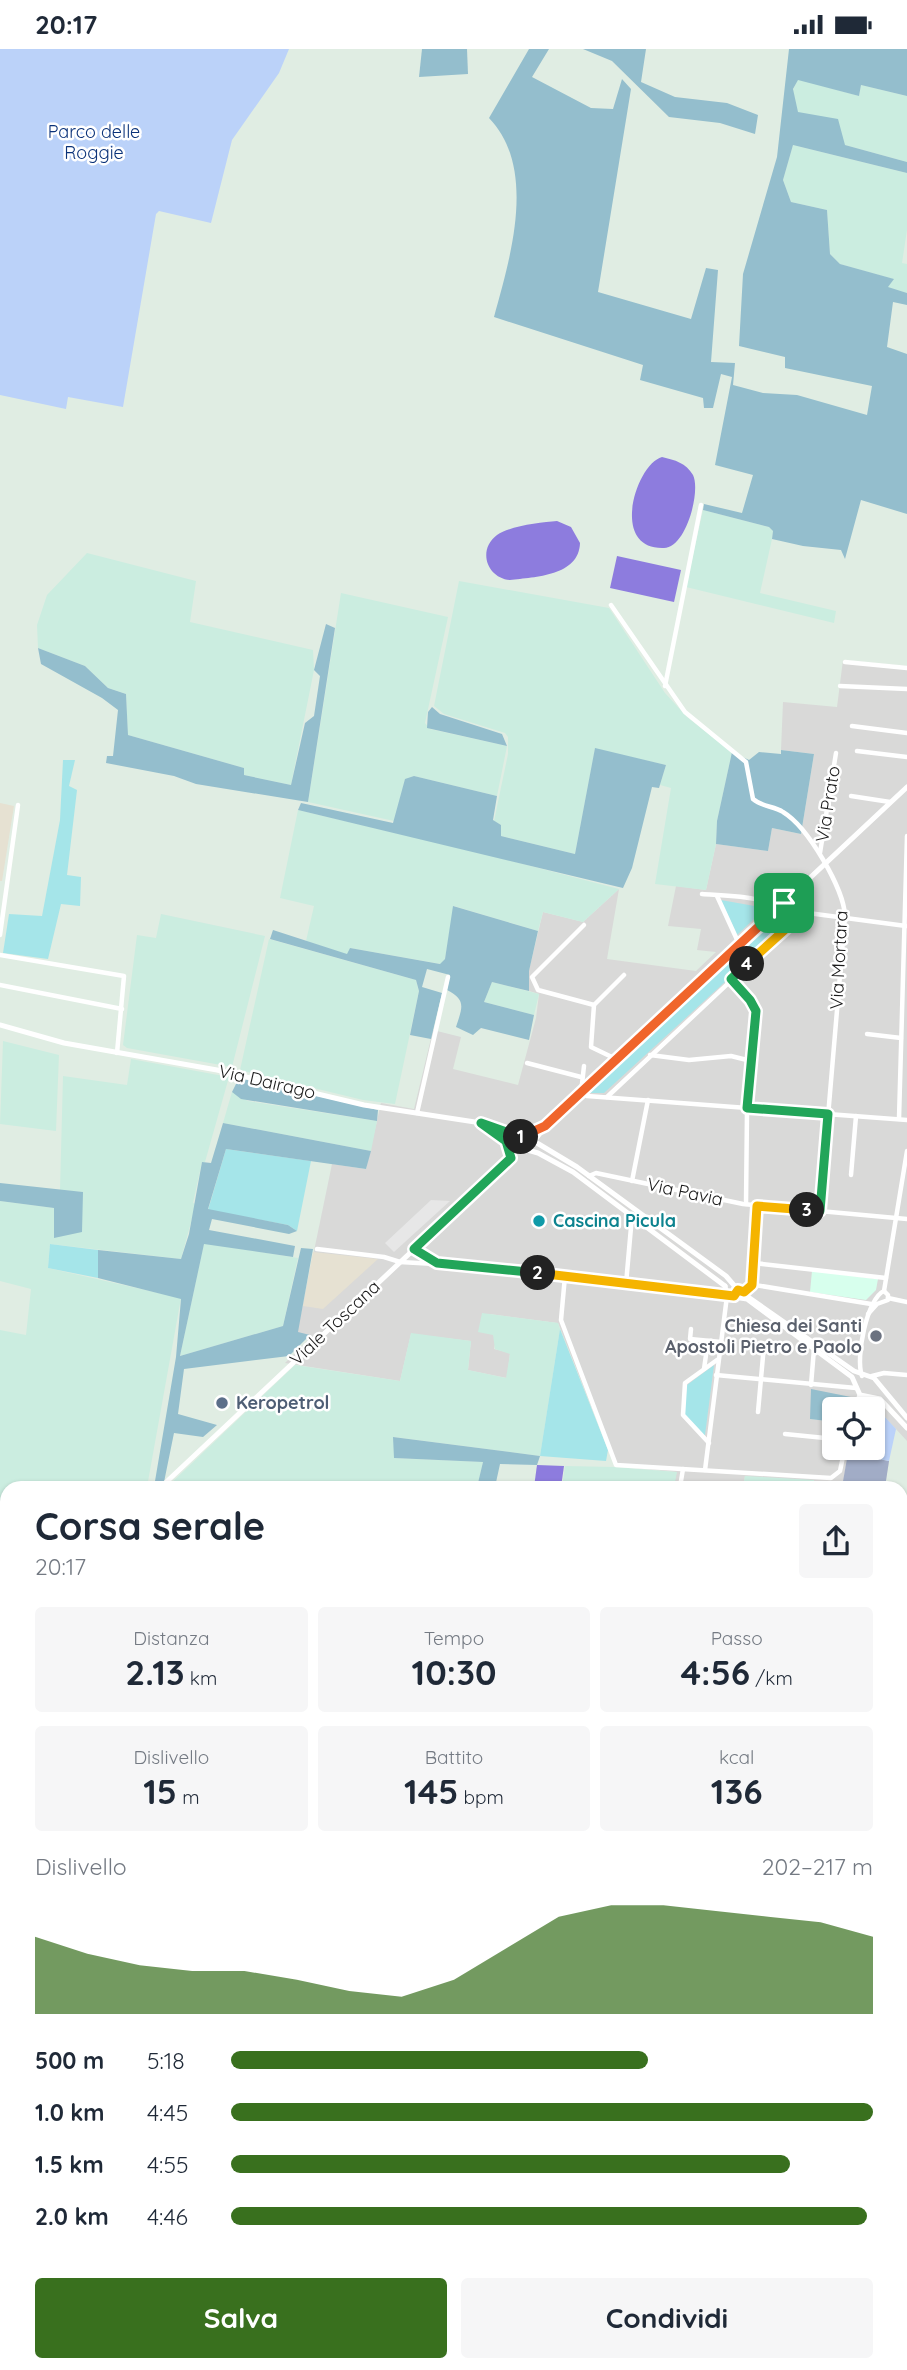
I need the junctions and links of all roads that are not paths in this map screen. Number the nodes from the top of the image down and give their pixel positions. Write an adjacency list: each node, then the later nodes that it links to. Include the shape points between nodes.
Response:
1 (701, 505): 5 (street)
2 (611, 605): 5 (street, Via Mortara)
3 (845, 662): 4 (street)
4 (907, 668)
5 (665, 686): 18 (street, Via Mortara, via 690,717 746,762 754,801 788,815)
6 (840, 686): 7 (street)
7 (907, 689)
8 (852, 726): 9 (street)
9 (907, 733)
10 (857, 751): 12 (street)
11 (836, 754): 18 (street, Via Prato)
12 (907, 757)
13 (906, 791): 15 (street)
14 (851, 796): 15 (street)
15 (890, 802): 19 (street)
16 (18, 805): 29 (street)
17 (907, 836): 28 (street)
18 (820, 854): 19 (street, Via Mortara)
19 (824, 865): 22 (street); 25 (street, Via Mortara)
20 (702, 894): 21 (street)
21 (717, 895): 23 (street); 30 (street)
22 (784, 903): 23 (street); 24 (street)
23 (778, 908): 26 (street); 30 (street)
24 (800, 916): 25 (street); 26 (street)
25 (845, 916): 28 (street); 53 (street, Via Mortara)
26 (794, 924): 34 (street)
27 (584, 925): 36 (street, via 531,977 538,991)
28 (906, 926): 40 (street)
29 (0, 935)
30 (739, 944): 43 (street)
31 (0, 955): 37 (street, via 124,976)
32 (624, 975): 36 (street)
33 (449, 977): 52 (street)
34 (731, 979): 42 (street); 44 (street, via 755,1009)
35 (0, 985): 37 (street)
36 (594, 1005): 43 (street, via 591,1047)
37 (122, 1009): 41 (street)
38 (0, 1025): 41 (street, Via Dairago)
39 (867, 1034): 40 (street)
40 (903, 1035): 55 (street)
41 (117, 1052): 52 (street, Via Dairago)
42 (650, 1055): 44 (street, via 689,1060 731,1056); 49 (street)
43 (616, 1059): 48 (street)
44 (751, 1061): 51 (street)
45 (527, 1063): 47 (street)
46 (584, 1066): 47 (street)
47 (581, 1077): 48 (street)
48 (581, 1093): 49 (street); 58 (street)
49 (607, 1097): 50 (street)
50 (648, 1100): 51 (street); 68 (street)
51 (747, 1108): 53 (street); 69 (street)
52 (416, 1113): 57 (street, Via Dairago)
53 (828, 1114): 54 (street); 71 (street, Via Mortara)
54 (856, 1116): 55 (street); 66 (street)
55 (899, 1119): 56 (street)
56 (907, 1120)
57 (481, 1123): 59 (street, Via Dairago); 65 (street, via 506,1141)
58 (545, 1126): 60 (street); 61 (street)
59 (506, 1133): 60 (street); 62 (street)
60 (526, 1136): 61 (street); 62 (street, Viale Toscana)
61 (533, 1141): 63 (street); 67 (street)
62 (520, 1145): 63 (street); 65 (street, Viale Toscana)
63 (527, 1150): 65 (street, Viale Toscana); 72 (street, via 571,1171)
64 (907, 1151): 73 (street)
65 (511, 1158): 75 (street, Viale Toscana)
66 (851, 1175)
67 (589, 1176): 68 (street, Via Pavia, via 595,1173); 85 (street)
68 (632, 1181): 69 (street, Via Pavia)
69 (746, 1204): 70 (street, Via Pavia)
70 (757, 1206): 71 (street, Via Pavia); 82 (street)
71 (820, 1211): 73 (street, Via Pavia)
72 (632, 1215): 86 (street); 88 (street)
73 (896, 1218): 74 (street, Via Pavia); 84 (street)
74 (907, 1219)
75 (425, 1238): 77 (street, Viale Toscana); 78 (street)
76 (317, 1249): 79 (street)
77 (414, 1249): 78 (street); 79 (street, Viale Toscana); 80 (street)
78 (428, 1257): 81 (street)
79 (400, 1262): 80 (street); 122 (street, Viale Toscana)
80 (421, 1262): 81 (street)
81 (437, 1263): 83 (street)
82 (754, 1263): 84 (street); 87 (street)
83 (565, 1276): 86 (street); 120 (street, via 561,1320 616,1465)
84 (886, 1278): 89 (street)
85 (734, 1283): 88 (street); 90 (street)
86 (626, 1285): 88 (street, via 715,1294)
87 (752, 1285): 90 (street); 94 (street)
88 (725, 1291): 90 (street); 98 (street)
89 (884, 1291): 91 (street); 92 (street)
90 (739, 1292): 100 (street); 105 (street)
91 (888, 1298): 92 (street); 93 (street)
92 (879, 1299): 94 (street); 95 (street)
93 (907, 1302)
94 (870, 1304): 95 (street)
95 (867, 1316): 105 (street, via 859,1363)
96 (691, 1329): 97 (street, via 690,1339)
97 (708, 1341): 98 (street); 102 (street)
98 (720, 1342): 101 (street)
99 (764, 1345): 107 (street)
100 (814, 1349): 109 (street); 110 (street)
101 (718, 1360): 102 (street); 103 (street)
102 (704, 1370): 118 (street, via 685,1383 682,1415)
103 (716, 1375): 107 (street); 118 (street)
104 (907, 1375): 106 (street)
105 (862, 1376): 106 (street); 110 (street)
106 (872, 1376): 108 (street)
107 (761, 1380): 109 (street); 113 (street)
108 (877, 1383): 112 (street); 114 (street)
109 (811, 1385): 110 (street)
110 (856, 1385): 111 (street)
111 (860, 1395): 112 (street)
112 (871, 1395): 115 (street)
113 (758, 1412)
114 (907, 1418)
115 (907, 1428)
116 (785, 1434): 117 (street)
117 (822, 1438)
118 (709, 1443): 121 (street)
119 (843, 1460): 121 (street, via 833,1478)
120 (684, 1469): 121 (street); 123 (street)
121 (705, 1470)
122 (167, 1481)
123 (681, 1481)

